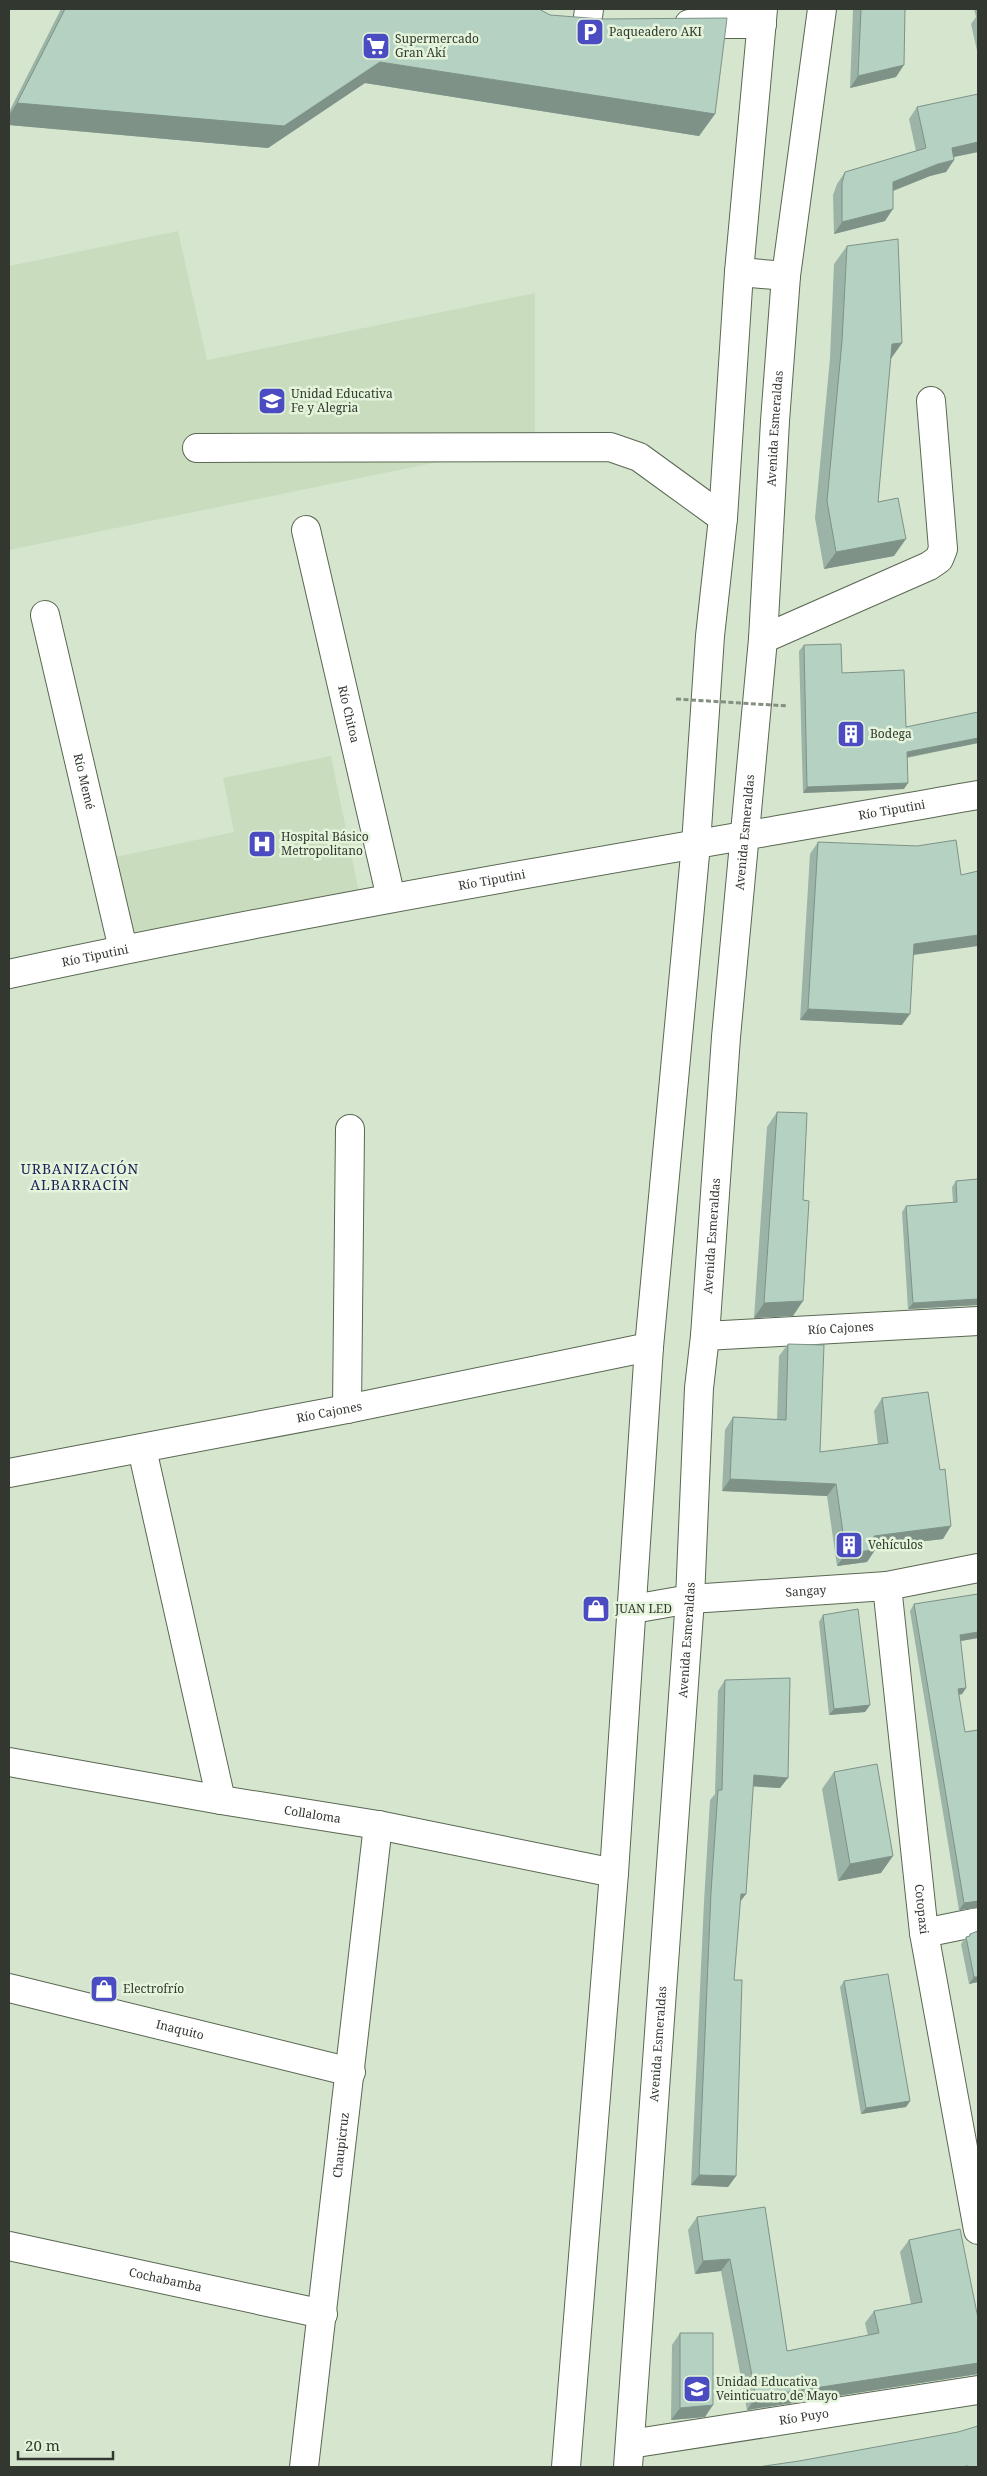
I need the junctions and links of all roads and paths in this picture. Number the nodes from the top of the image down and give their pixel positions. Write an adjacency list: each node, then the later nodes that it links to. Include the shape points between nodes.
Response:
1 (822, 9): 7 (street, Avenida Esmeraldas)
2 (762, 17): 4 (street); 6 (street)
3 (579, 19): 5 (street)
4 (670, 19)
5 (616, 25)
6 (739, 272): 7 (street); 10 (street)
7 (786, 276): 13 (street, Avenida Esmeraldas)
8 (931, 401): 13 (street, via 943,549 939,558 929,566)
9 (197, 448): 10 (street, via 610,447 639,458)
10 (723, 518): 18 (street, via 710,636)
11 (306, 530): 19 (street, Río Chitoa)
12 (45, 615): 20 (street, Río Memé)
13 (763, 639): 17 (street, Avenida Esmeraldas)
14 (676, 699): 15 (path, bridge)
15 (788, 706)
16 (978, 795): 17 (street, Río Tiputini)
17 (746, 836): 18 (street, Río Tiputini); 24 (street, Avenida Esmeraldas, via 726,1037)
18 (696, 844): 19 (street, Río Tiputini); 25 (street)
19 (391, 898): 20 (street, Río Tiputini)
20 (123, 949): 21 (street, Río Tiputini)
21 (9, 974)
22 (350, 1128): 26 (street)
23 (978, 1321): 24 (street, Río Cajones)
24 (705, 1336): 31 (street, Avenida Esmeraldas, via 699,1388)
25 (649, 1347): 26 (street, Río Cajones); 32 (street)
26 (347, 1409): 27 (street, Río Cajones)
27 (142, 1449): 28 (street, Río Cajones); 34 (street)
28 (9, 1473)
29 (978, 1568): 30 (street, Sangay)
30 (887, 1586): 31 (street, Sangay); 38 (street, Cotopaxi)
31 (690, 1598): 32 (street, Sangay); 45 (street, Avenida Esmeraldas)
32 (633, 1609): 36 (street)
33 (9, 1762): 34 (street, Collaloma)
34 (221, 1800): 35 (street, Collaloma)
35 (378, 1825): 36 (street, Collaloma); 40 (street, Chaupicruz)
36 (614, 1873): 47 (street)
37 (978, 1922): 38 (street)
38 (924, 1933): 41 (street, Cotopaxi)
39 (9, 1988): 40 (street, Inaquito)
40 (351, 2072): 43 (street, Chaupicruz)
41 (978, 2230)
42 (9, 2246): 43 (street, Cochabamba)
43 (323, 2314): 46 (street, Chaupicruz)
44 (978, 2390): 45 (street, Río Puyo)
45 (629, 2456)
46 (304, 2467)
47 (566, 2467)

